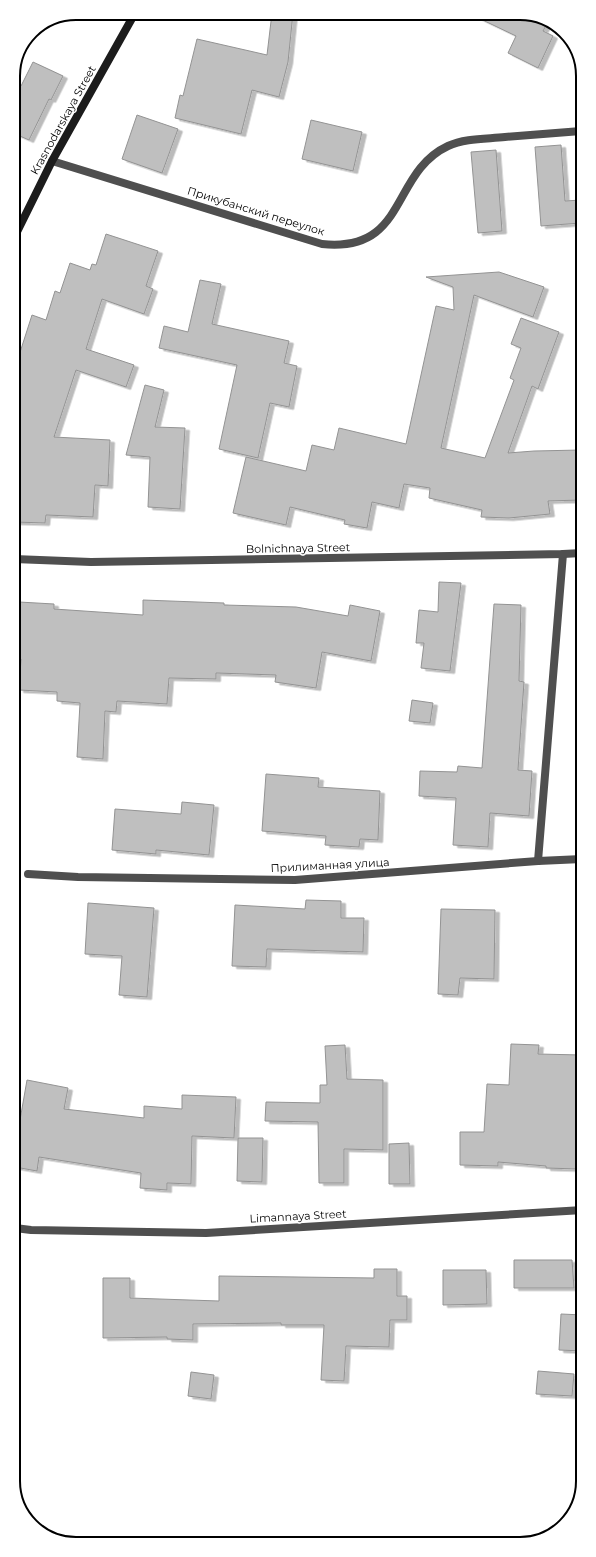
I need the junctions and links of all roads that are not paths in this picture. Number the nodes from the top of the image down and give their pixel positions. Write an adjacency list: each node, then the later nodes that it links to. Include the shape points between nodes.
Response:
1 (131, 20): 3 (street, Krasnodarskaya Street)
2 (576, 131): 3 (street, Прикубанский переулок, via 475,140 449,145 424,163 388,221 377,232 348,244 335,245 322,244)
3 (52, 161): 4 (street, Krasnodarskaya Street)
4 (20, 226)
5 (576, 553): 6 (street, Bolnichnaya Street)
6 (563, 554): 7 (street, Bolnichnaya Street, via 91,562); 9 (street)
7 (20, 559)
8 (576, 859): 9 (street, Прилиманная улица)
9 (538, 861): 10 (street, Прилиманная улица, via 295,880)
10 (28, 874)
11 (576, 1210): 12 (street, Limannaya Street, via 206,1233)
12 (20, 1228)

